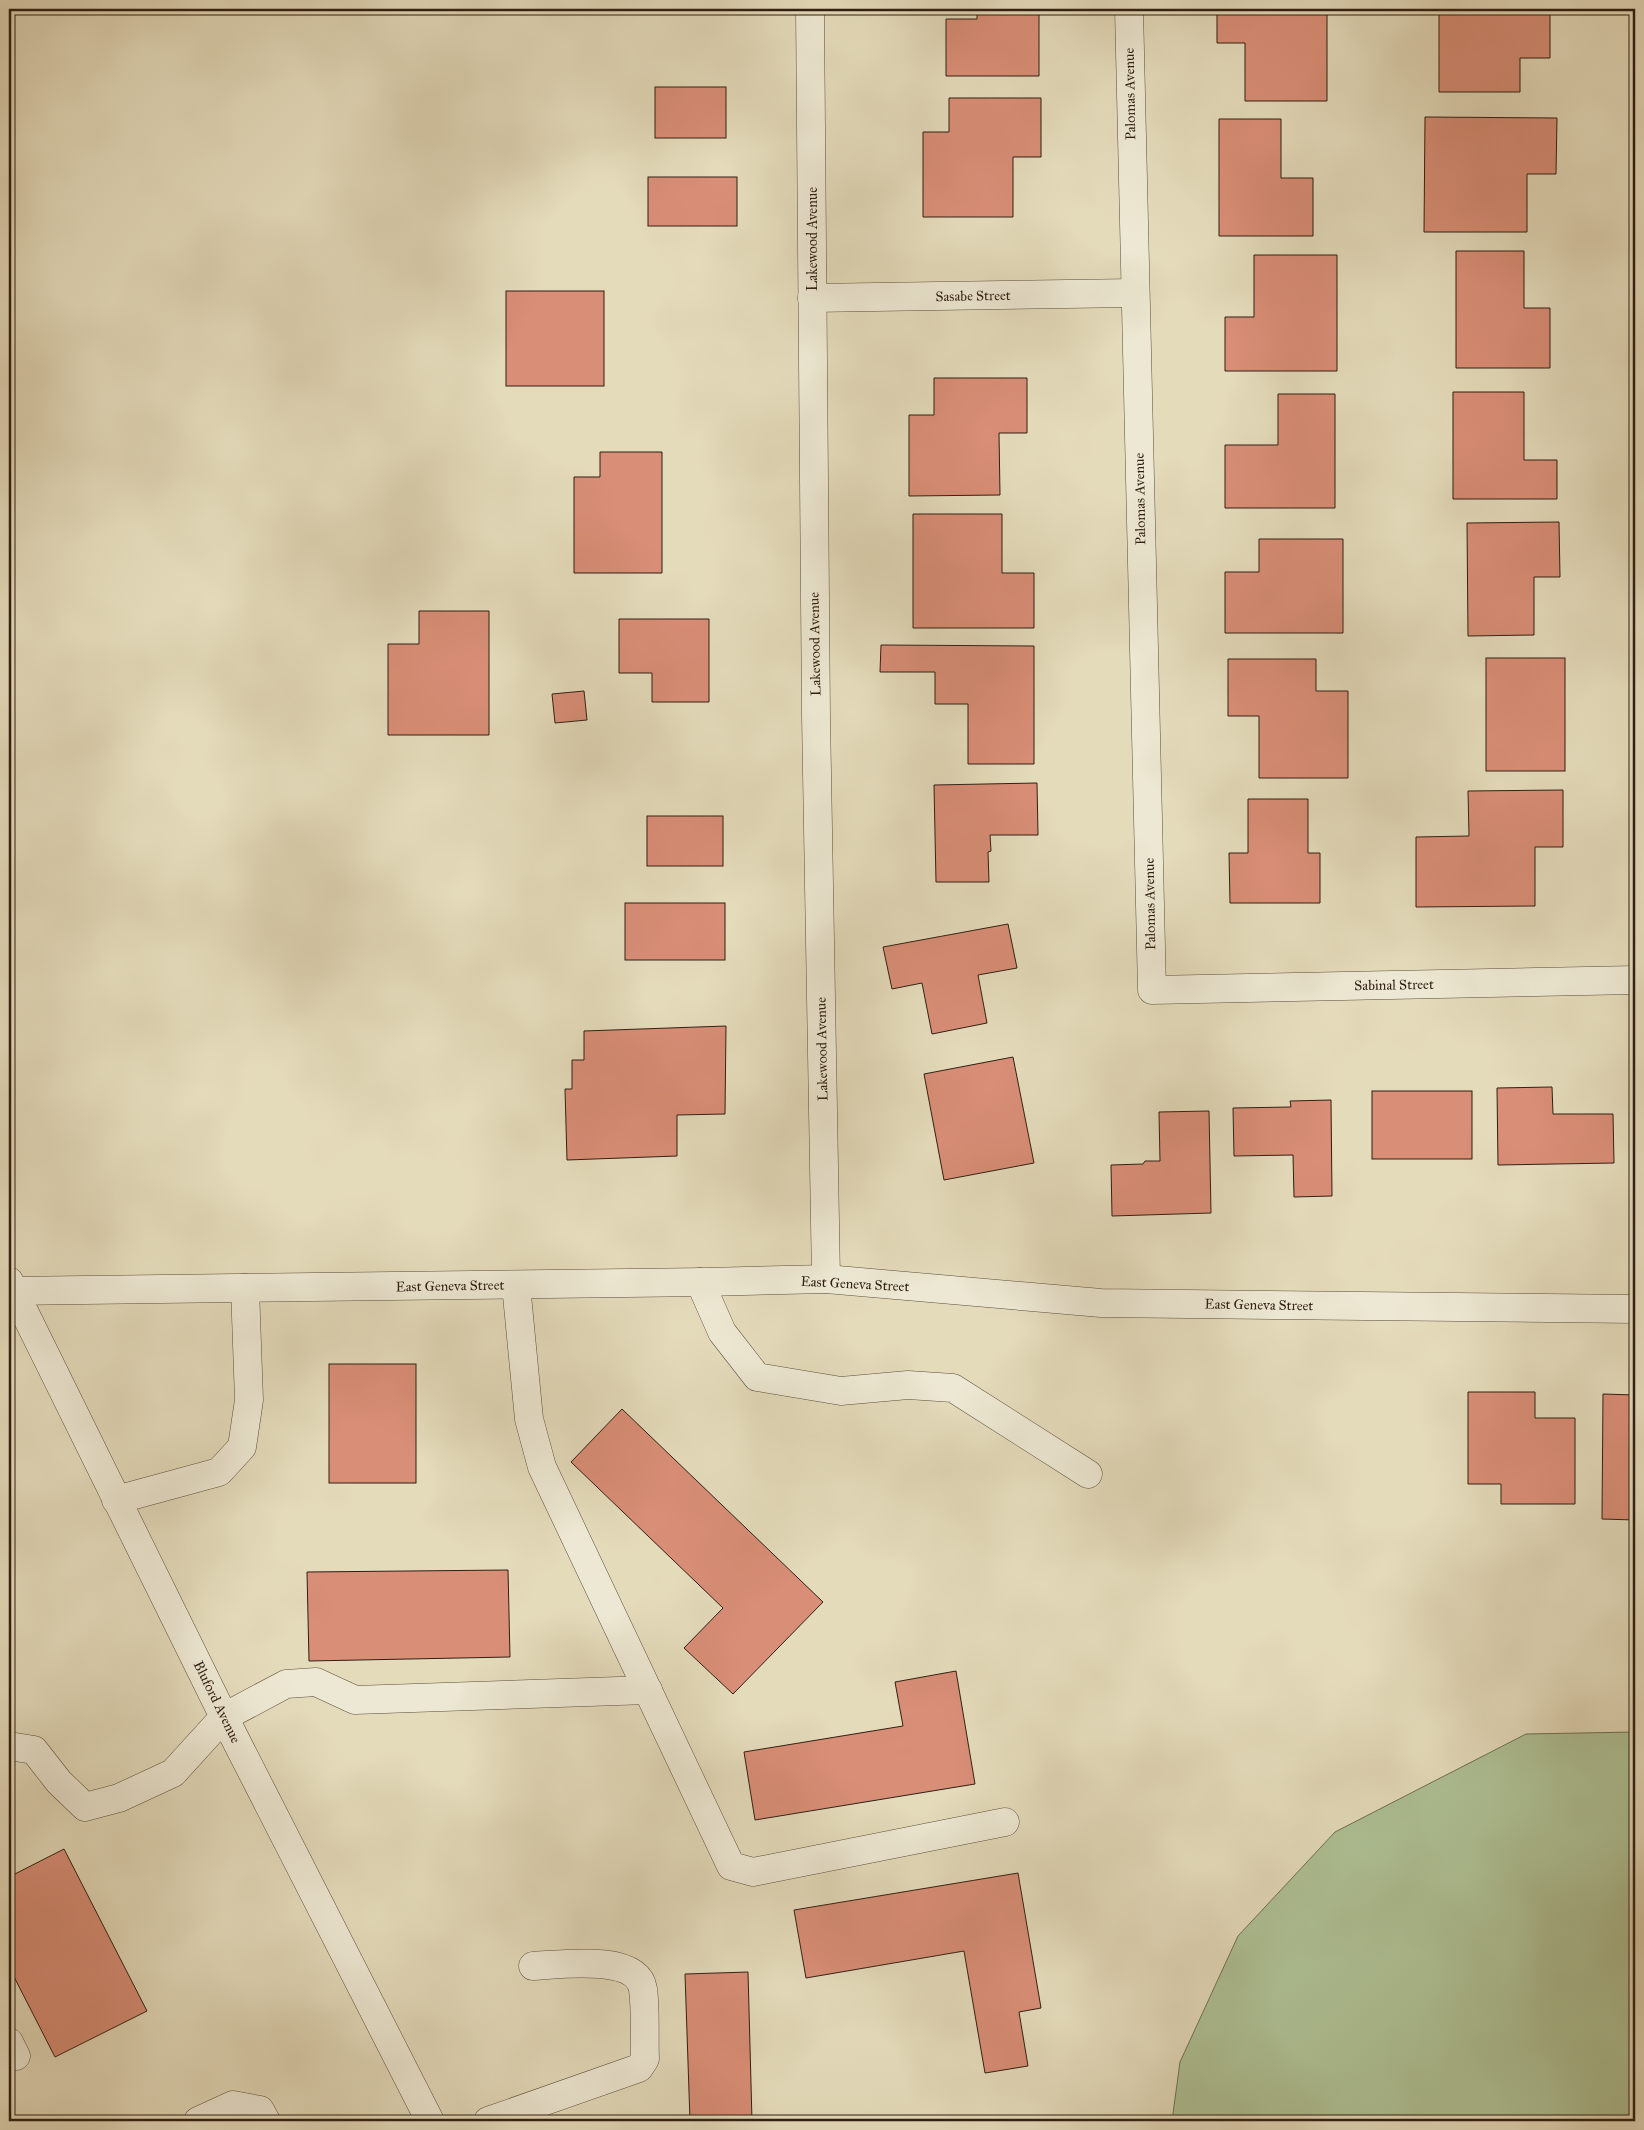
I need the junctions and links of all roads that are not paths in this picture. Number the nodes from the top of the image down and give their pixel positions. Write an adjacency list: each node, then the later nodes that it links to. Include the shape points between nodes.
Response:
1 (810, 9): 4 (street, Lakewood Avenue)
2 (1129, 9): 3 (street, Palomas Avenue)
3 (1134, 293): 4 (street, Sasabe Street); 6 (street, Palomas Avenue)
4 (812, 298): 7 (street, Lakewood Avenue)
5 (1635, 980): 6 (street, Sabinal Street)
6 (1152, 990)
7 (826, 1279): 8 (street, East Geneva Street); 12 (street, East Geneva Street, via 1101,1303)
8 (700, 1282): 9 (street, East Geneva Street); 13 (street, via 722,1332 757,1377 841,1391 908,1385 953,1388)
9 (516, 1285): 11 (street, East Geneva Street); 15 (street, via 529,1418 542,1467)
10 (10, 1288): 11 (street, East Geneva Street); 14 (street, Bluford Avenue)
11 (245, 1288): 14 (street, via 250,1400 242,1447 219,1472)
12 (1635, 1308)
13 (1088, 1474)
14 (116, 1500): 16 (street, Bluford Avenue)
15 (648, 1690): 16 (street, via 355,1700 316,1682 286,1684); 18 (street, via 731,1866 753,1872)
16 (224, 1717): 17 (street, via 173,1773 120,1798 85,1807 59,1782 34,1750); 22 (street, Bluford Avenue)
17 (9, 1746)
18 (1005, 1822)
19 (533, 1966): 23 (street, via 607,1964 632,1971 642,1987 645,2059 639,2068)
20 (198, 2121): 21 (street, via 233,2104 260,2110)
21 (266, 2121)
22 (430, 2121)
23 (488, 2121)

